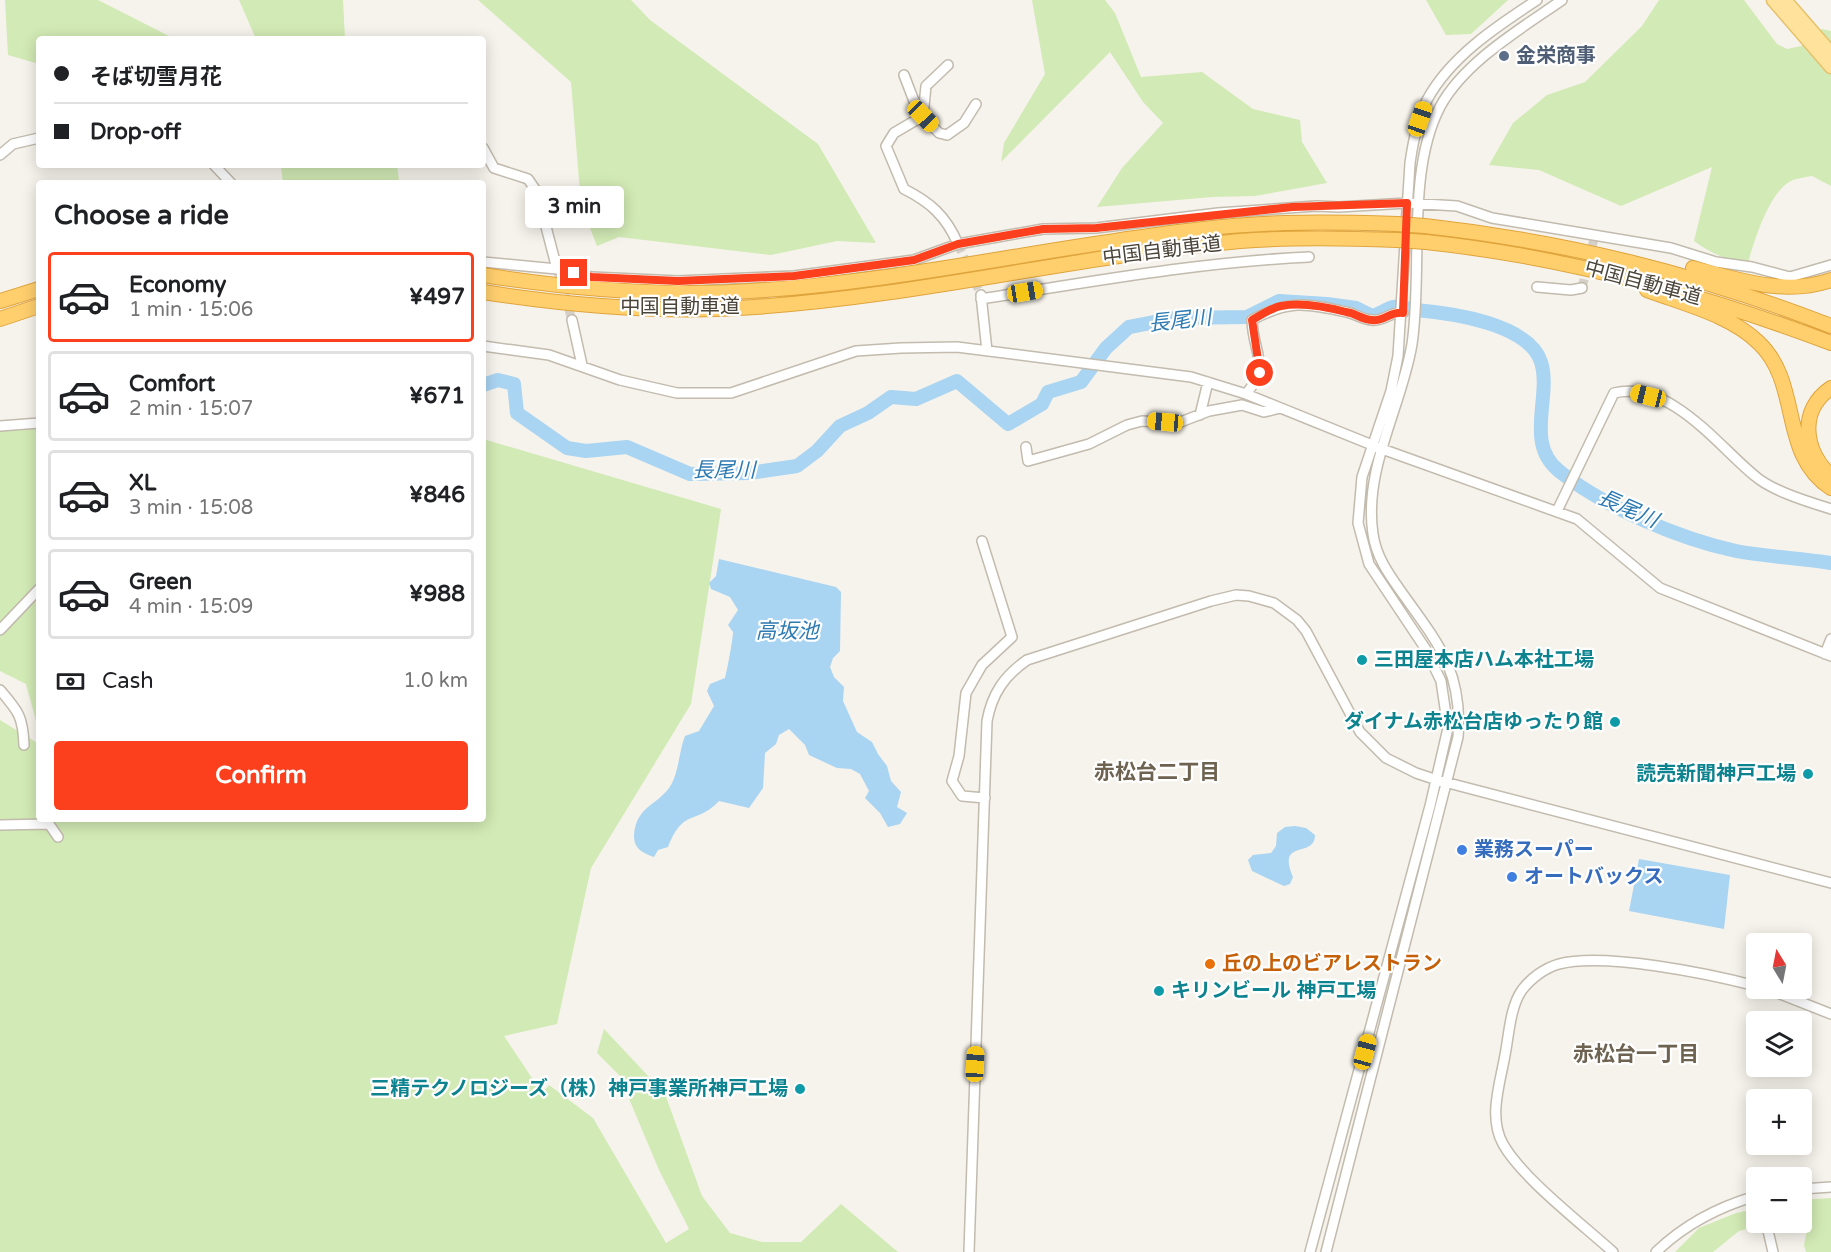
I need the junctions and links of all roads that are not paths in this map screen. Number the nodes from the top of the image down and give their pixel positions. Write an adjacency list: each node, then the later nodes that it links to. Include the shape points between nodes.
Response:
1 (1537, 0): 16 (street, via 1496,27 1431,94 1414,138)
2 (1562, 0): 17 (street, via 1504,41 1461,78 1440,106 1428,138)
3 (1773, 0): 7 (main road)
4 (1785, 0): 5 (main road)
5 (1831, 53)
6 (948, 65): 10 (street, via 926,86)
7 (1831, 67)
8 (904, 75): 10 (street)
9 (976, 104): 10 (street, via 964,123 947,135 939,133)
10 (923, 112): 19 (street, via 894,133 886,146 904,189 927,200 951,228)
11 (36, 139): 13 (street, via 13,144)
12 (486, 153): 23 (street, via 494,168 528,179 537,192)
13 (0, 155)
14 (217, 168): 15 (street)
15 (228, 180)
16 (1407, 203): 17 (street); 19 (street, via 1292,207 1096,228 1043,229); 33 (street)
17 (1420, 204): 22 (street, via 1457,206 1492,218 1671,248 1790,278); 50 (street, via 1412,344)
18 (1541, 241): 25 (highway, 中国自動車道, bridge, via 1425,226 1332,222 1206,228 882,277 742,292 627,292); 26 (highway, via 1618,251 1775,286 1802,288); 36 (highway, 中国自動車道, via 1695,278)
19 (958, 244): 23 (street, via 914,260 794,276 678,281 592,277)
20 (1309, 257): 39 (street, via 1264,259 981,297)
21 (486, 262): 23 (street)
22 (1831, 265)
23 (557, 269)
24 (1599, 270): 30 (highway, 中国自動車道, bridge, via 1426,242 1306,238 1242,241 1098,259 847,298 752,308 600,307); 37 (highway, 中国自動車道, via 1711,301); 52 (highway, via 1739,327 1760,343 1780,372 1809,470)
25 (486, 275)
26 (1831, 280)
27 (1538, 287): 28 (street)
28 (1582, 288)
29 (36, 290): 31 (highway)
30 (486, 291)
31 (0, 301)
32 (36, 307): 34 (highway)
33 (1403, 313): 43 (street, via 1371,321 1348,312 1306,306 1274,308 1252,320 1260,367); 48 (street, via 1391,391)
34 (0, 319)
35 (572, 320): 40 (street)
36 (1831, 326)
37 (1831, 343)
38 (486, 346): 40 (street, via 549,355)
39 (987, 351): 40 (street, via 957,347 856,351 731,393 677,393 650,388); 41 (street)
40 (582, 365)
41 (1208, 382): 43 (street); 45 (street)
42 (1831, 388): 51 (highway, via 1816,403 1808,428 1814,458)
43 (1246, 394): 44 (street)
44 (1280, 408): 45 (street, via 1264,412 1242,405); 48 (street)
45 (1200, 415): 49 (street, via 1178,423 1127,424 1089,444 1028,461)
46 (36, 423): 47 (street)
47 (0, 426)
48 (1371, 445): 50 (street); 62 (street, via 1358,500 1361,544 1369,564 1425,648 1441,681 1448,728)
49 (1026, 447)
50 (1382, 449): 54 (street); 63 (street, via 1371,504 1377,550 1384,568 1442,651 1455,680 1460,710 1458,737)
51 (1831, 476)
52 (1831, 488)
53 (1831, 508): 54 (street, via 1756,477 1705,427 1674,406 1630,391 1614,393)
54 (1557, 511): 59 (street, via 1577,519 1660,588)
55 (982, 541): 64 (street, via 1012,637 982,664 966,693 952,781 962,796)
56 (36, 592): 57 (street)
57 (0, 630)
58 (1831, 639): 59 (street)
59 (1828, 655)
60 (0, 690): 61 (street, via 20,713)
61 (24, 745)
62 (1437, 780): 63 (street); 64 (street, via 1401,766 1371,745 1297,620 1274,603 1236,595 1042,654 1016,668 996,691 990,707); 76 (street)
63 (1447, 783): 67 (street); 77 (street)
64 (985, 798): 75 (street)
65 (0, 825): 66 (street, via 49,824)
66 (57, 837)
67 (1831, 883)
68 (1746, 984): 78 (street, via 1698,972 1574,961 1544,970 1521,991 1514,1007 1497,1098 1497,1128 1502,1143 1515,1161)
69 (1793, 999): 70 (street)
70 (1831, 1014)
71 (1831, 1187): 72 (street)
72 (1812, 1188)
73 (1746, 1199): 79 (street, via 1692,1222)
74 (1769, 1233): 80 (street)
75 (969, 1252)
76 (1310, 1252)
77 (1326, 1252)
78 (1613, 1252)
79 (1656, 1252)
80 (1773, 1252)

